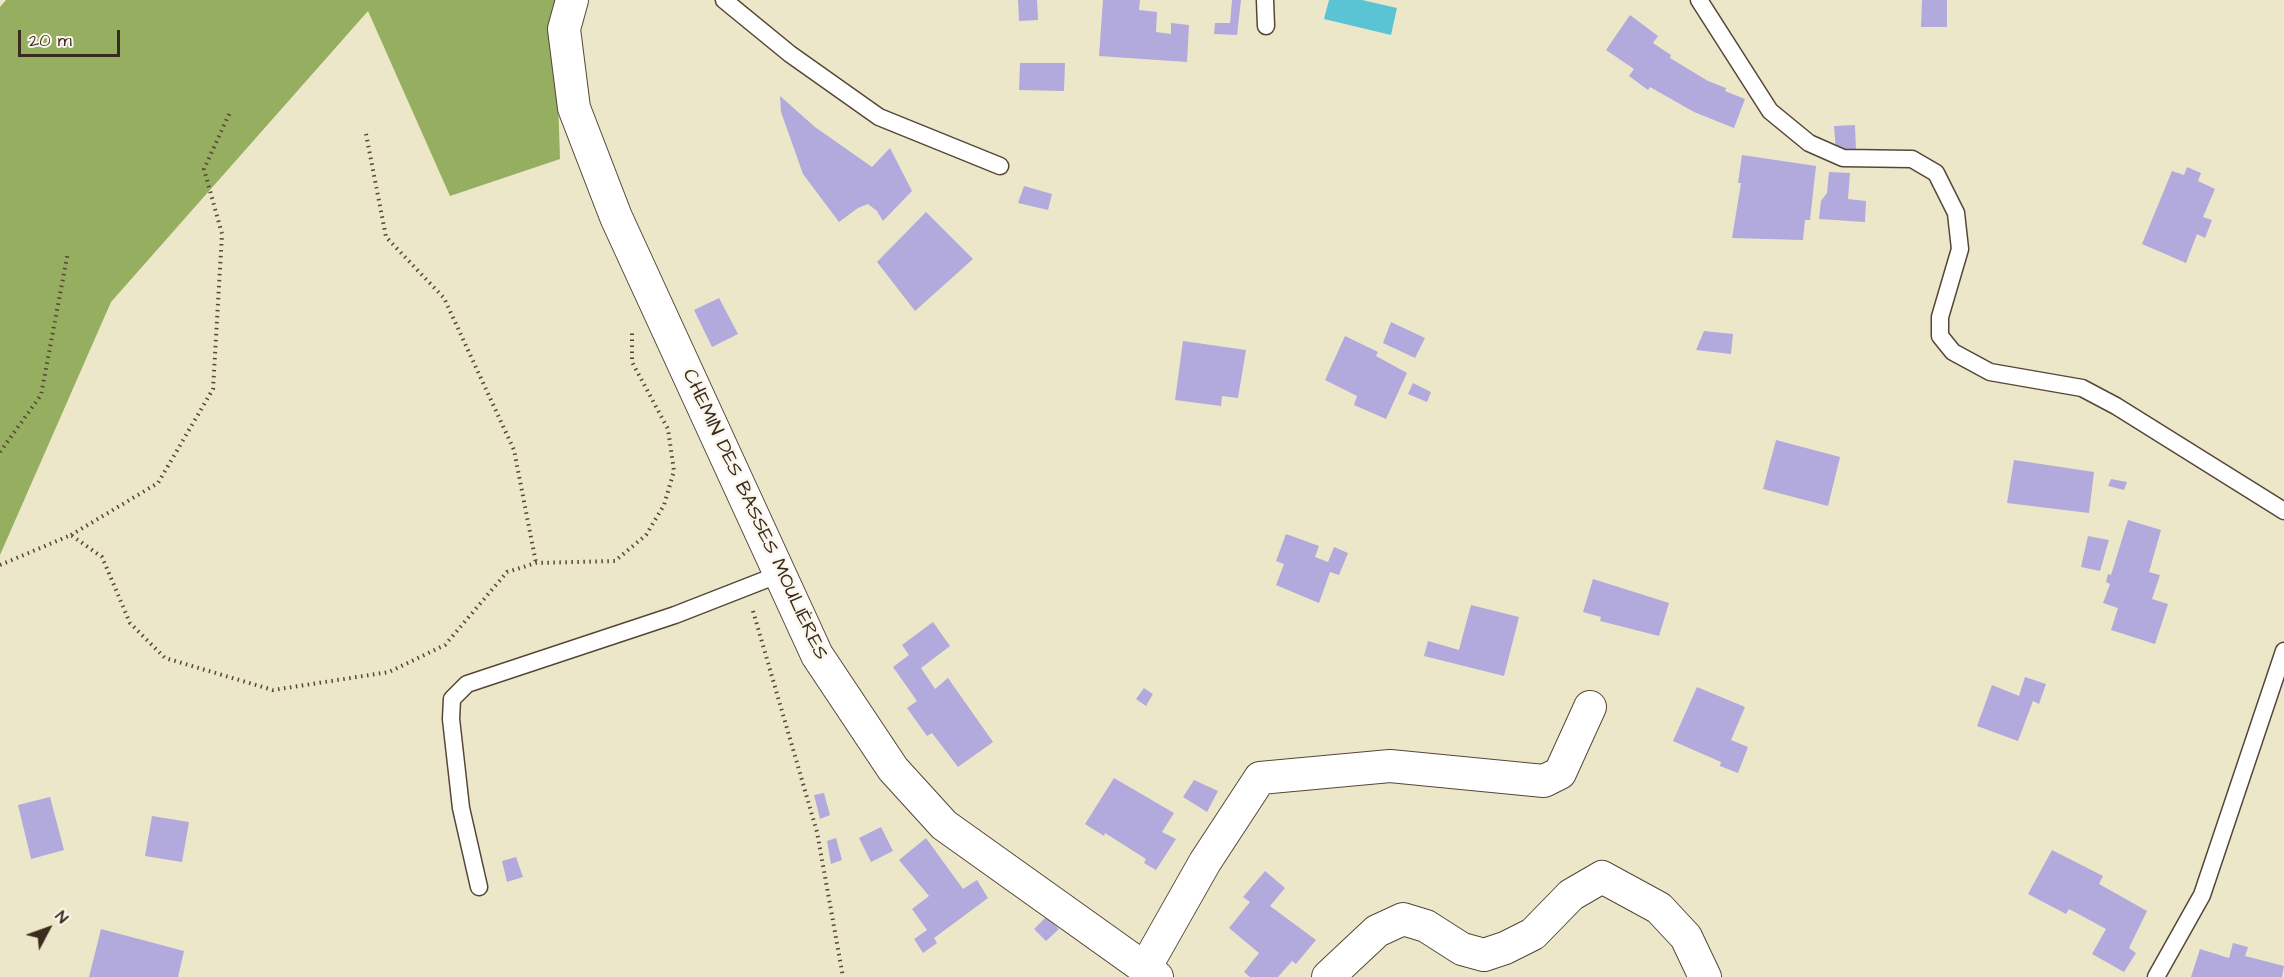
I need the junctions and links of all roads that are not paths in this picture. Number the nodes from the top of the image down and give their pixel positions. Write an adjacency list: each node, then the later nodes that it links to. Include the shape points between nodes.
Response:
1 (572, 0): 8 (street, CHEMIN DES BASSES MOULIÈRES, via 564,29 574,108 616,217)
2 (724, 0): 6 (lane, via 790,54 879,117)
3 (1264, 0): 5 (lane)
4 (1699, 0): 7 (lane, via 1770,111 1809,143 1843,158 1912,159 1936,173 1956,213 1960,249 1940,317 1940,336 1953,352 1990,372 2082,388)
5 (1266, 26)
6 (1000, 166)
7 (2284, 511)
8 (780, 574): 11 (lane, via 675,615 467,684 453,699 451,719 461,808); 12 (street, CHEMIN DES BASSES MOULIÈRES, via 817,655 893,769 944,825)
9 (2284, 651): 15 (lane, via 2202,895)
10 (1590, 707): 12 (street, via 1560,773 1544,781 1390,766 1260,778 1205,862)
11 (479, 887)
12 (1151, 972)
13 (1328, 977): 14 (street, via 1377,931 1403,919 1426,926 1462,949 1484,955 1505,948 1533,934 1571,895 1602,877 1659,908 1686,937)
14 (1705, 977)
15 (2156, 977)

